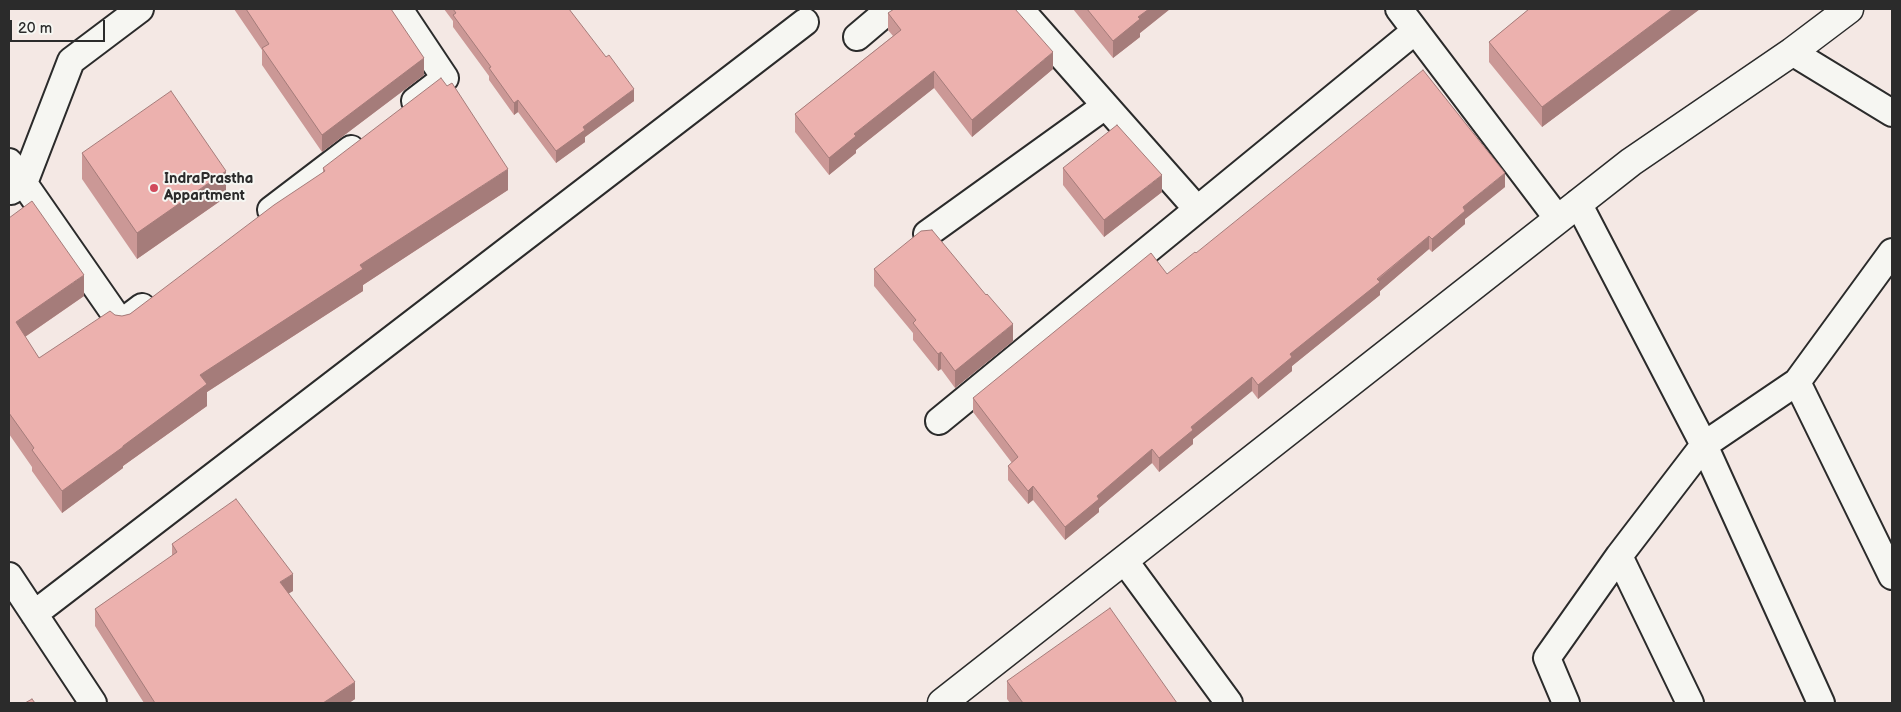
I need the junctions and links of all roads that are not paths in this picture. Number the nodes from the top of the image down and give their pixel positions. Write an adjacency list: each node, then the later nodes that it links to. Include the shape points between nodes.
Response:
1 (140, 9): 15 (street, via 71,61)
2 (399, 9): 13 (street, via 445,78)
3 (890, 9): 9 (street)
4 (1020, 9): 11 (street)
5 (1399, 9): 8 (street)
6 (1849, 9): 10 (street)
7 (805, 22): 30 (street)
8 (1415, 31): 16 (street); 17 (street)
9 (857, 37)
10 (1792, 52): 12 (street); 17 (street, via 1631,162)
11 (1105, 106): 16 (street); 19 (street)
12 (1892, 113)
13 (398, 114)
14 (366, 138): 18 (street)
15 (14, 179): 21 (street, via 121,323)
16 (1197, 209): 23 (street)
17 (1568, 211): 24 (street); 27 (street)
18 (255, 221)
19 (927, 234)
20 (1892, 252): 22 (street)
21 (160, 293)
22 (1797, 382): 24 (street); 25 (street)
23 (939, 421)
24 (1704, 445): 26 (street); 36 (street)
25 (1886, 545): 29 (street)
26 (1619, 556): 34 (street, via 1547,658); 35 (street)
27 (1124, 560): 32 (street); 33 (street)
28 (9, 576): 30 (street)
29 (1892, 576)
30 (34, 614): 31 (street)
31 (93, 703)
32 (942, 703)
33 (1229, 703)
34 (1566, 703)
35 (1690, 703)
36 (1821, 703)

